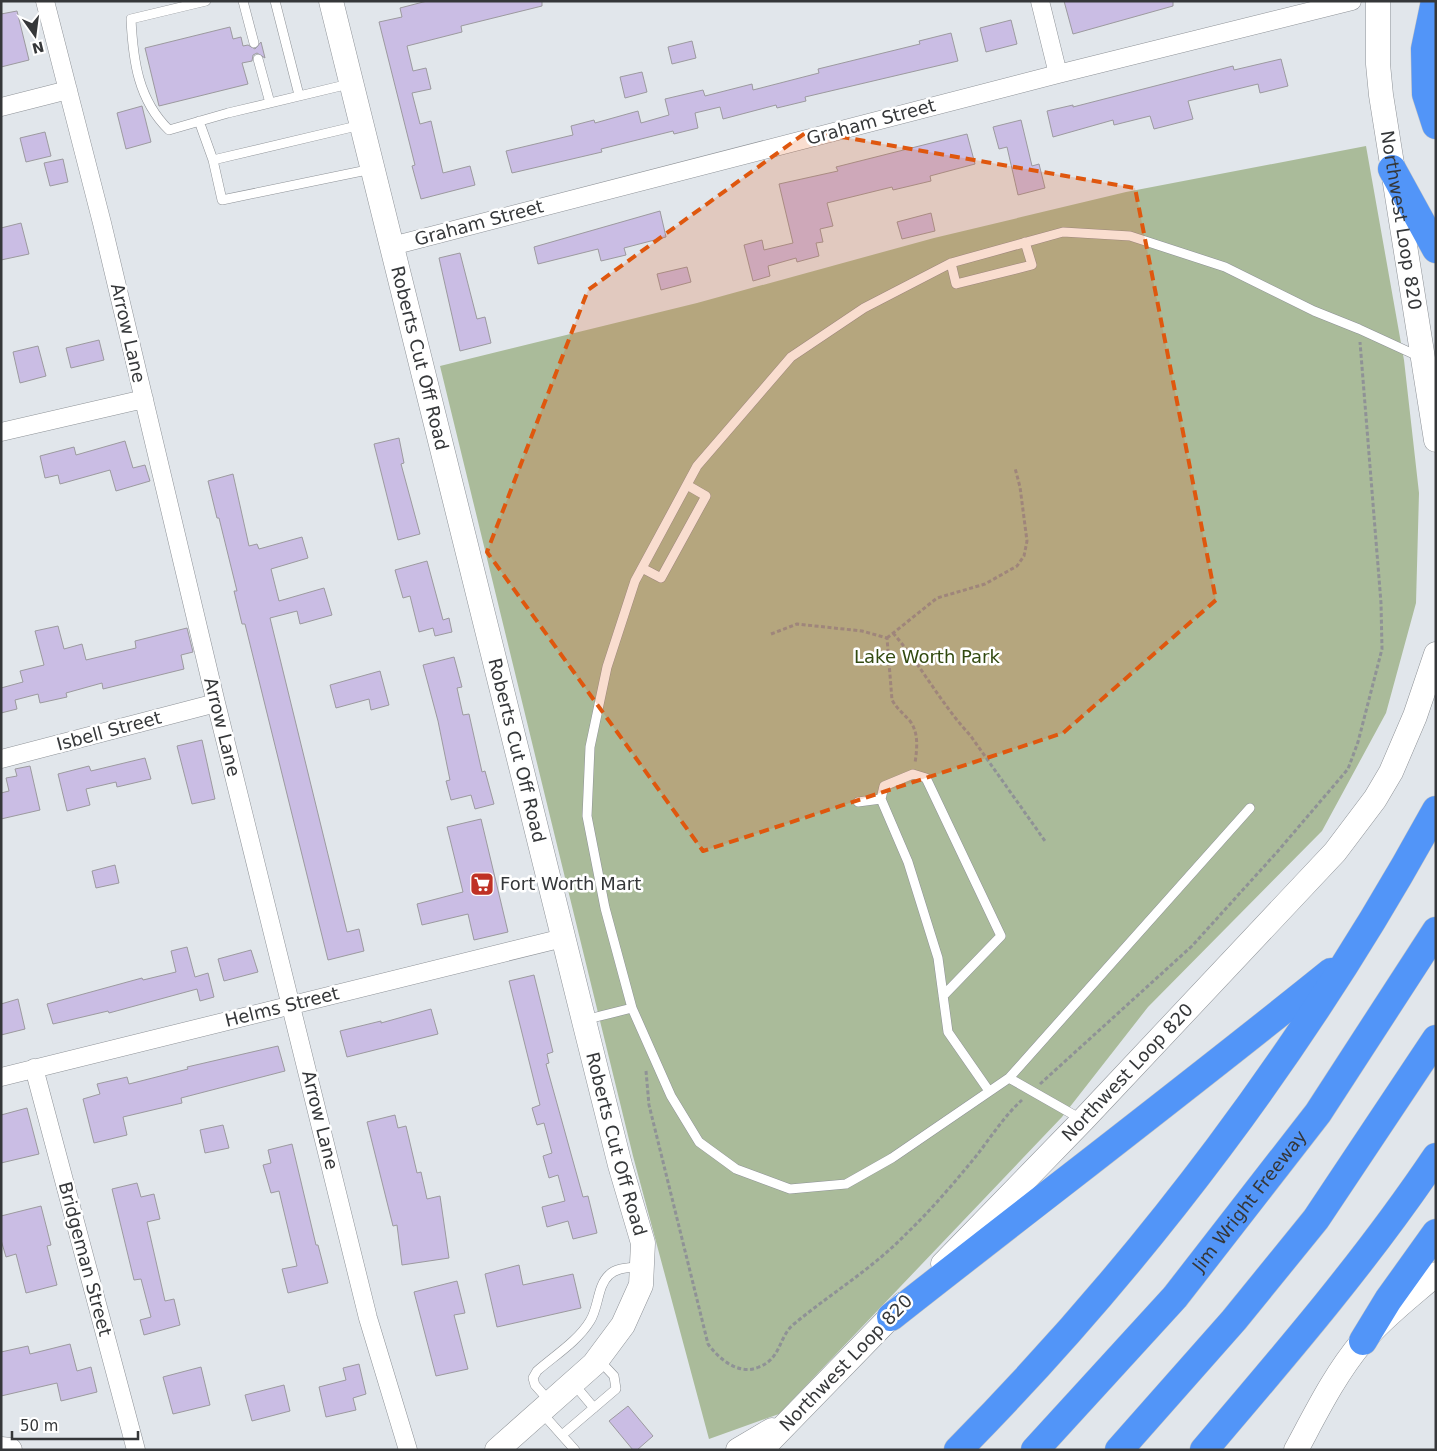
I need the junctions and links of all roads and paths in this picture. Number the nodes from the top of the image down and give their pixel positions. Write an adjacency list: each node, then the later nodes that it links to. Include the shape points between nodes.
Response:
1 (45, 1): 14 (street, Arrow Lane)
2 (206, 1): 18 (lane, via 131,19 132,52 146,102 169,130)
3 (243, 1): 10 (lane)
4 (275, 1): 15 (lane)
5 (331, 1): 13 (main road, Roberts Cut Off Road)
6 (1040, 1): 12 (street)
7 (1352, 1): 12 (street, Graham Street)
8 (1378, 1): 23 (main road, Northwest Loop 820, via 1378,64)
9 (1435, 1): 20 (highway, via 1425,49 1426,94)
10 (254, 44)
11 (258, 60): 16 (lane)
12 (1058, 74): 25 (street, Graham Street)
13 (351, 83): 15 (lane); 19 (main road, Roberts Cut Off Road)
14 (68, 90): 17 (street); 30 (street, Arrow Lane)
15 (299, 95): 16 (lane)
16 (270, 103): 18 (lane)
17 (1, 107)
18 (199, 121): 21 (lane)
19 (362, 125): 21 (lane); 22 (main road, Roberts Cut Off Road)
20 (1436, 125)
21 (213, 160): 22 (lane, via 222,200)
22 (373, 169): 25 (main road, Roberts Cut Off Road)
23 (1392, 169): 26 (highway); 29 (main road, Northwest Loop 820)
24 (1025, 242): 27 (lane); 27 (lane, via 1032,265 956,284); 28 (lane, via 1063,232 1130,236 1225,267 1314,311)
25 (392, 246): 49 (main road, Roberts Cut Off Road)
26 (1436, 249)
27 (951, 263): 34 (lane, via 864,308 791,357 697,466)
28 (1359, 329): 29 (lane); 61 (path, via 1382,649 1348,769 1192,946)
29 (1422, 359): 32 (main road, Northwest Loop 820)
30 (144, 399): 31 (street); 40 (street, Arrow Lane)
31 (1, 432)
32 (1436, 440)
33 (1015, 468): 36 (path, via 1025,519 1027,541 1024,556 1011,571 998,578 938,598)
34 (687, 485): 35 (lane); 35 (lane, via 706,496 661,578)
35 (642, 568): 53 (lane, via 607,667 590,747 587,816 605,908)
36 (892, 633): 38 (path); 47 (path, via 912,655)
37 (771, 634): 38 (path, via 797,624 862,631)
38 (887, 638): 42 (path, via 892,700 911,722 918,745)
39 (1436, 654): 62 (main road, Northwest Loop 820, via 1405,742 1375,798 1355,826 1312,877)
40 (216, 703): 41 (street, Isbell Street); 52 (street, Arrow Lane)
41 (1, 759)
42 (913, 774): 43 (lane, via 884,786); 51 (lane, via 926,778 1001,936)
43 (881, 799): 44 (lane); 51 (lane, via 928,919)
44 (858, 802)
45 (1250, 808): 59 (lane)
46 (1436, 810): 50 (highway)
47 (1045, 841)
48 (1436, 931): 85 (highway, Jim Wright Freeway, via 1306,1129 1176,1297)
49 (563, 938): 52 (street, Helms Street); 54 (main road, Roberts Cut Off Road)
50 (1349, 956): 67 (highway, via 1204,1074); 84 (highway, via 1256,1095 1130,1261)
51 (943, 996): 60 (lane, via 948,1032)
52 (291, 1005): 57 (street, Helms Street); 79 (street, Arrow Lane, via 368,1318)
53 (632, 1008): 54 (lane); 55 (lane)
54 (584, 1020): 65 (main road, Roberts Cut Off Road, via 643,1243)
55 (645, 1037): 60 (lane, via 671,1096 700,1142 736,1170 790,1189 846,1184 892,1158); 61 (path, via 645,1080 649,1105 702,1326 708,1344 717,1356 742,1369 758,1368 770,1360 780,1350 784,1336 792,1326 846,1286 905,1235)
56 (1436, 1039): 86 (highway, via 1316,1219 1234,1320)
57 (34, 1068): 58 (street, Helms Street); 78 (street, Bridgeman Street)
58 (1, 1077)
59 (1009, 1078): 60 (lane); 61 (lane)
60 (989, 1091)
61 (1032, 1091): 62 (lane)
62 (1083, 1120): 67 (main road, Northwest Loop 820)
63 (1436, 1156): 87 (highway, via 1345,1281)
64 (1436, 1233): 68 (highway)
65 (642, 1266): 69 (main road, Roberts Cut Off Road, via 641,1285 623,1325); 71 (lane, via 609,1274 589,1323 537,1371 533,1378)
66 (1436, 1274): 68 (main road)
67 (891, 1317): 73 (main road, Northwest Loop 820)
68 (1363, 1341): 76 (main road, via 1331,1386)
69 (598, 1359): 70 (main road, Roberts Cut Off Road); 72 (lane, via 617,1384 616,1389)
70 (573, 1383): 71 (main road, Roberts Cut Off Road); 72 (lane)
71 (546, 1407): 74 (lane); 80 (main road, Roberts Cut Off Road)
72 (594, 1408): 74 (lane)
73 (789, 1421): 82 (main road); 83 (main road, Northwest Loop 820)
74 (562, 1435): 81 (lane)
75 (1, 1449): 77 (main road)
76 (1296, 1449)
77 (10, 1450)
78 (136, 1450)
79 (408, 1450)
80 (497, 1450)
81 (575, 1450)
82 (738, 1450)
83 (761, 1450)
84 (958, 1450)
85 (1035, 1450)
86 (1119, 1450)
87 (1204, 1450)

